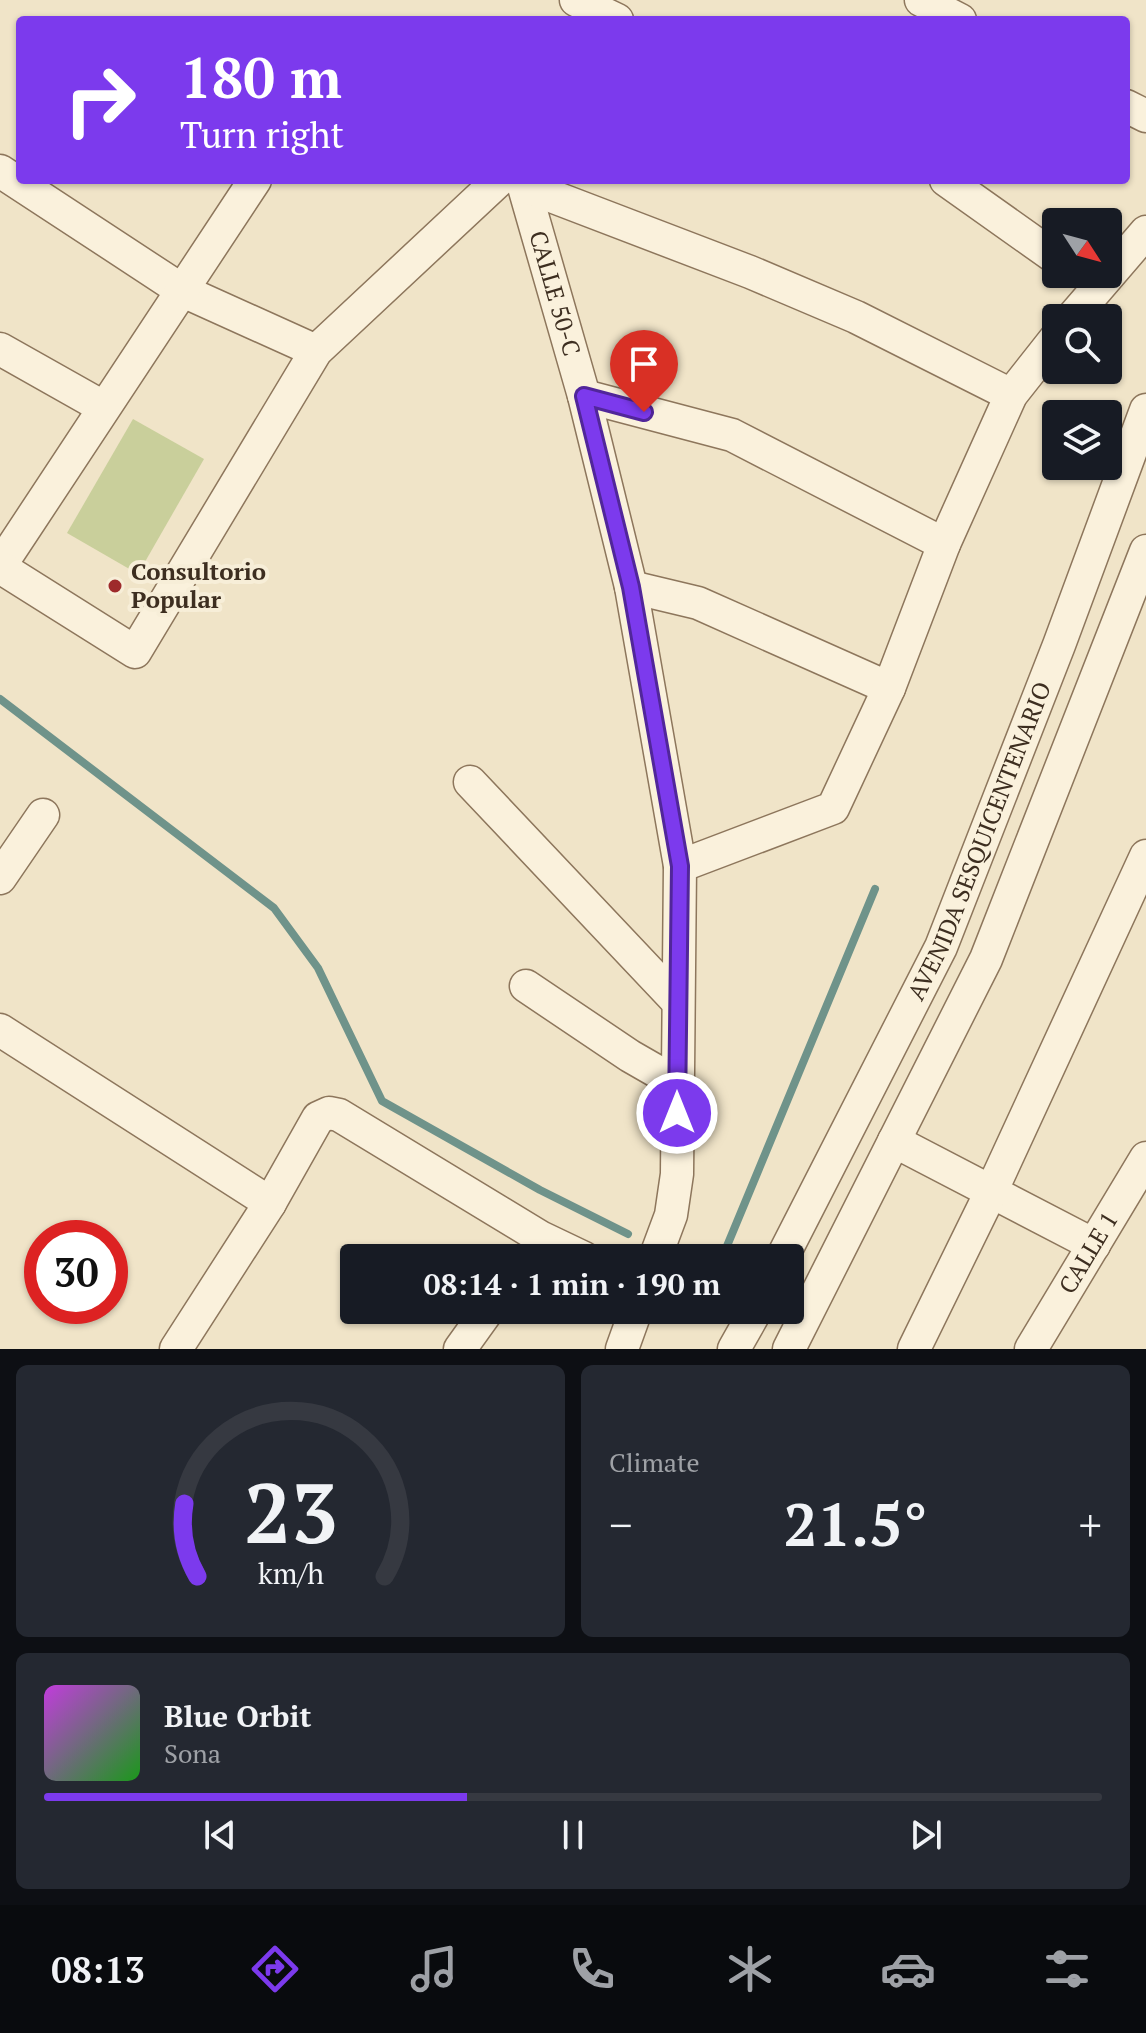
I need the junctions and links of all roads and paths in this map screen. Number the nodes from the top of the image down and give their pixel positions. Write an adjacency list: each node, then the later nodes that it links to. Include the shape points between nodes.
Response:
1 (576, 0): 3 (street)
2 (921, 0): 4 (street)
3 (609, 16)
4 (952, 16)
5 (20, 184): 14 (street)
6 (252, 184): 14 (street)
7 (513, 184): 16 (street)
8 (516, 184): 19 (street, CALLE 50-C)
9 (520, 184): 18 (street, via 856,317)
10 (952, 184): 12 (street)
11 (1146, 232): 13 (street)
12 (1042, 248)
13 (1122, 256)
14 (183, 291): 16 (street); 20 (street)
15 (0, 349): 20 (street)
16 (316, 351): 24 (street, via 135,652)
17 (1042, 356): 18 (street)
18 (1011, 395): 22 (street)
19 (584, 396): 22 (street, via 732,435); 25 (street, CALLE 50-C)
20 (103, 407): 24 (street)
21 (1146, 410): 43 (street, AVENIDA SESQUICENTENARIO, via 941,947)
22 (944, 544): 27 (street)
23 (1146, 551): 26 (street, AVENIDA SESQUICENTENARIO)
24 (0, 566)
25 (631, 587): 27 (street, via 698,603); 31 (street, CALLE 50-C)
26 (1137, 597): 37 (street, AVENIDA SESQUICENTENARIO, via 986,959)
27 (889, 688): 31 (street, via 833,808)
28 (470, 782): 34 (street)
29 (43, 815): 32 (street)
30 (1146, 856): 39 (street)
31 (680, 866): 34 (street, CALLE 50-C)
32 (0, 878)
33 (526, 986): 36 (street)
34 (677, 1001): 36 (street, CALLE 50-C)
35 (0, 1030): 40 (street)
36 (677, 1083): 42 (street, CALLE 50-C, via 677,1174)
37 (894, 1141): 39 (street); 52 (street, AVENIDA SESQUICENTENARIO)
38 (1146, 1158): 44 (street, CALLE 1)
39 (991, 1192): 44 (street); 53 (street)
40 (270, 1203): 41 (street, via 318,1118 329,1113); 48 (street)
41 (526, 1244)
42 (660, 1244)
43 (789, 1244)
44 (1094, 1245): 54 (street, CALLE 1)
45 (478, 1324): 49 (street)
46 (631, 1324): 50 (street)
47 (748, 1324): 51 (street)
48 (176, 1349)
49 (460, 1349)
50 (622, 1349)
51 (734, 1349)
52 (789, 1349)
53 (914, 1349)
54 (1031, 1349)

